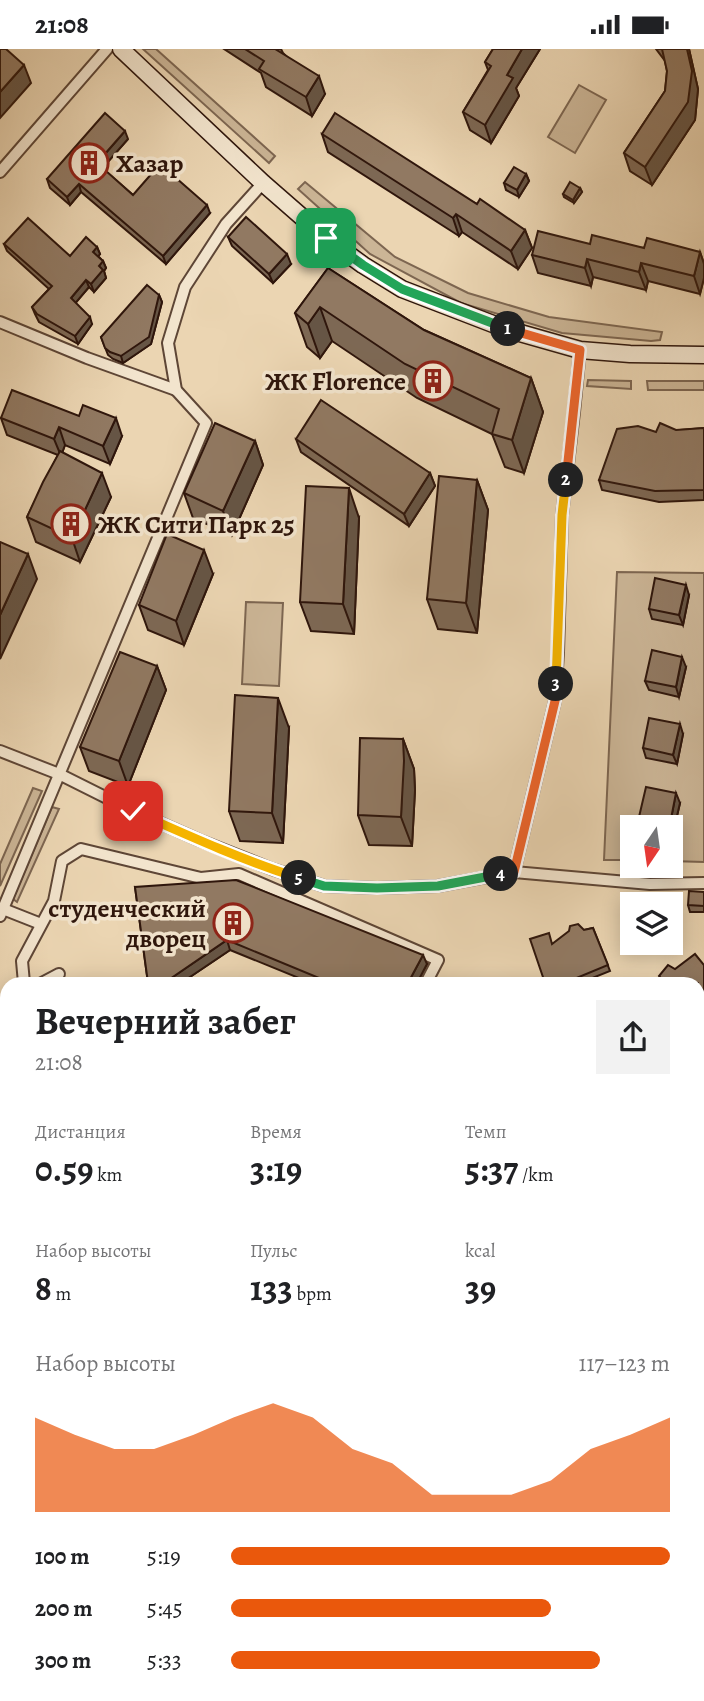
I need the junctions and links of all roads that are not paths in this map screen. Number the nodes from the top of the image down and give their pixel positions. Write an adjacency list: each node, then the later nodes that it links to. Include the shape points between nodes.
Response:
1 (107, 49): 3 (street)
2 (121, 49): 4 (main road)
3 (0, 172)
4 (263, 183): 6 (main road, via 326,238 402,289 506,329); 8 (street, via 226,224 186,287 168,343)
5 (0, 322): 8 (street)
6 (580, 350): 7 (main road); 11 (street, via 562,515 555,701)
7 (704, 355)
8 (176, 390): 10 (street, via 206,423)
9 (0, 751): 10 (street)
10 (59, 774): 11 (street, via 199,840 324,886 438,886); 13 (street)
11 (514, 872): 12 (street, via 650,884)
12 (704, 883)
13 (1, 912): 14 (street)
14 (41, 924): 16 (street, via 22,961); 18 (street, via 54,901 62,861 81,849 201,878 239,874 438,960)
15 (59, 974): 17 (street)
16 (23, 977)
17 (53, 977)
18 (429, 977)

